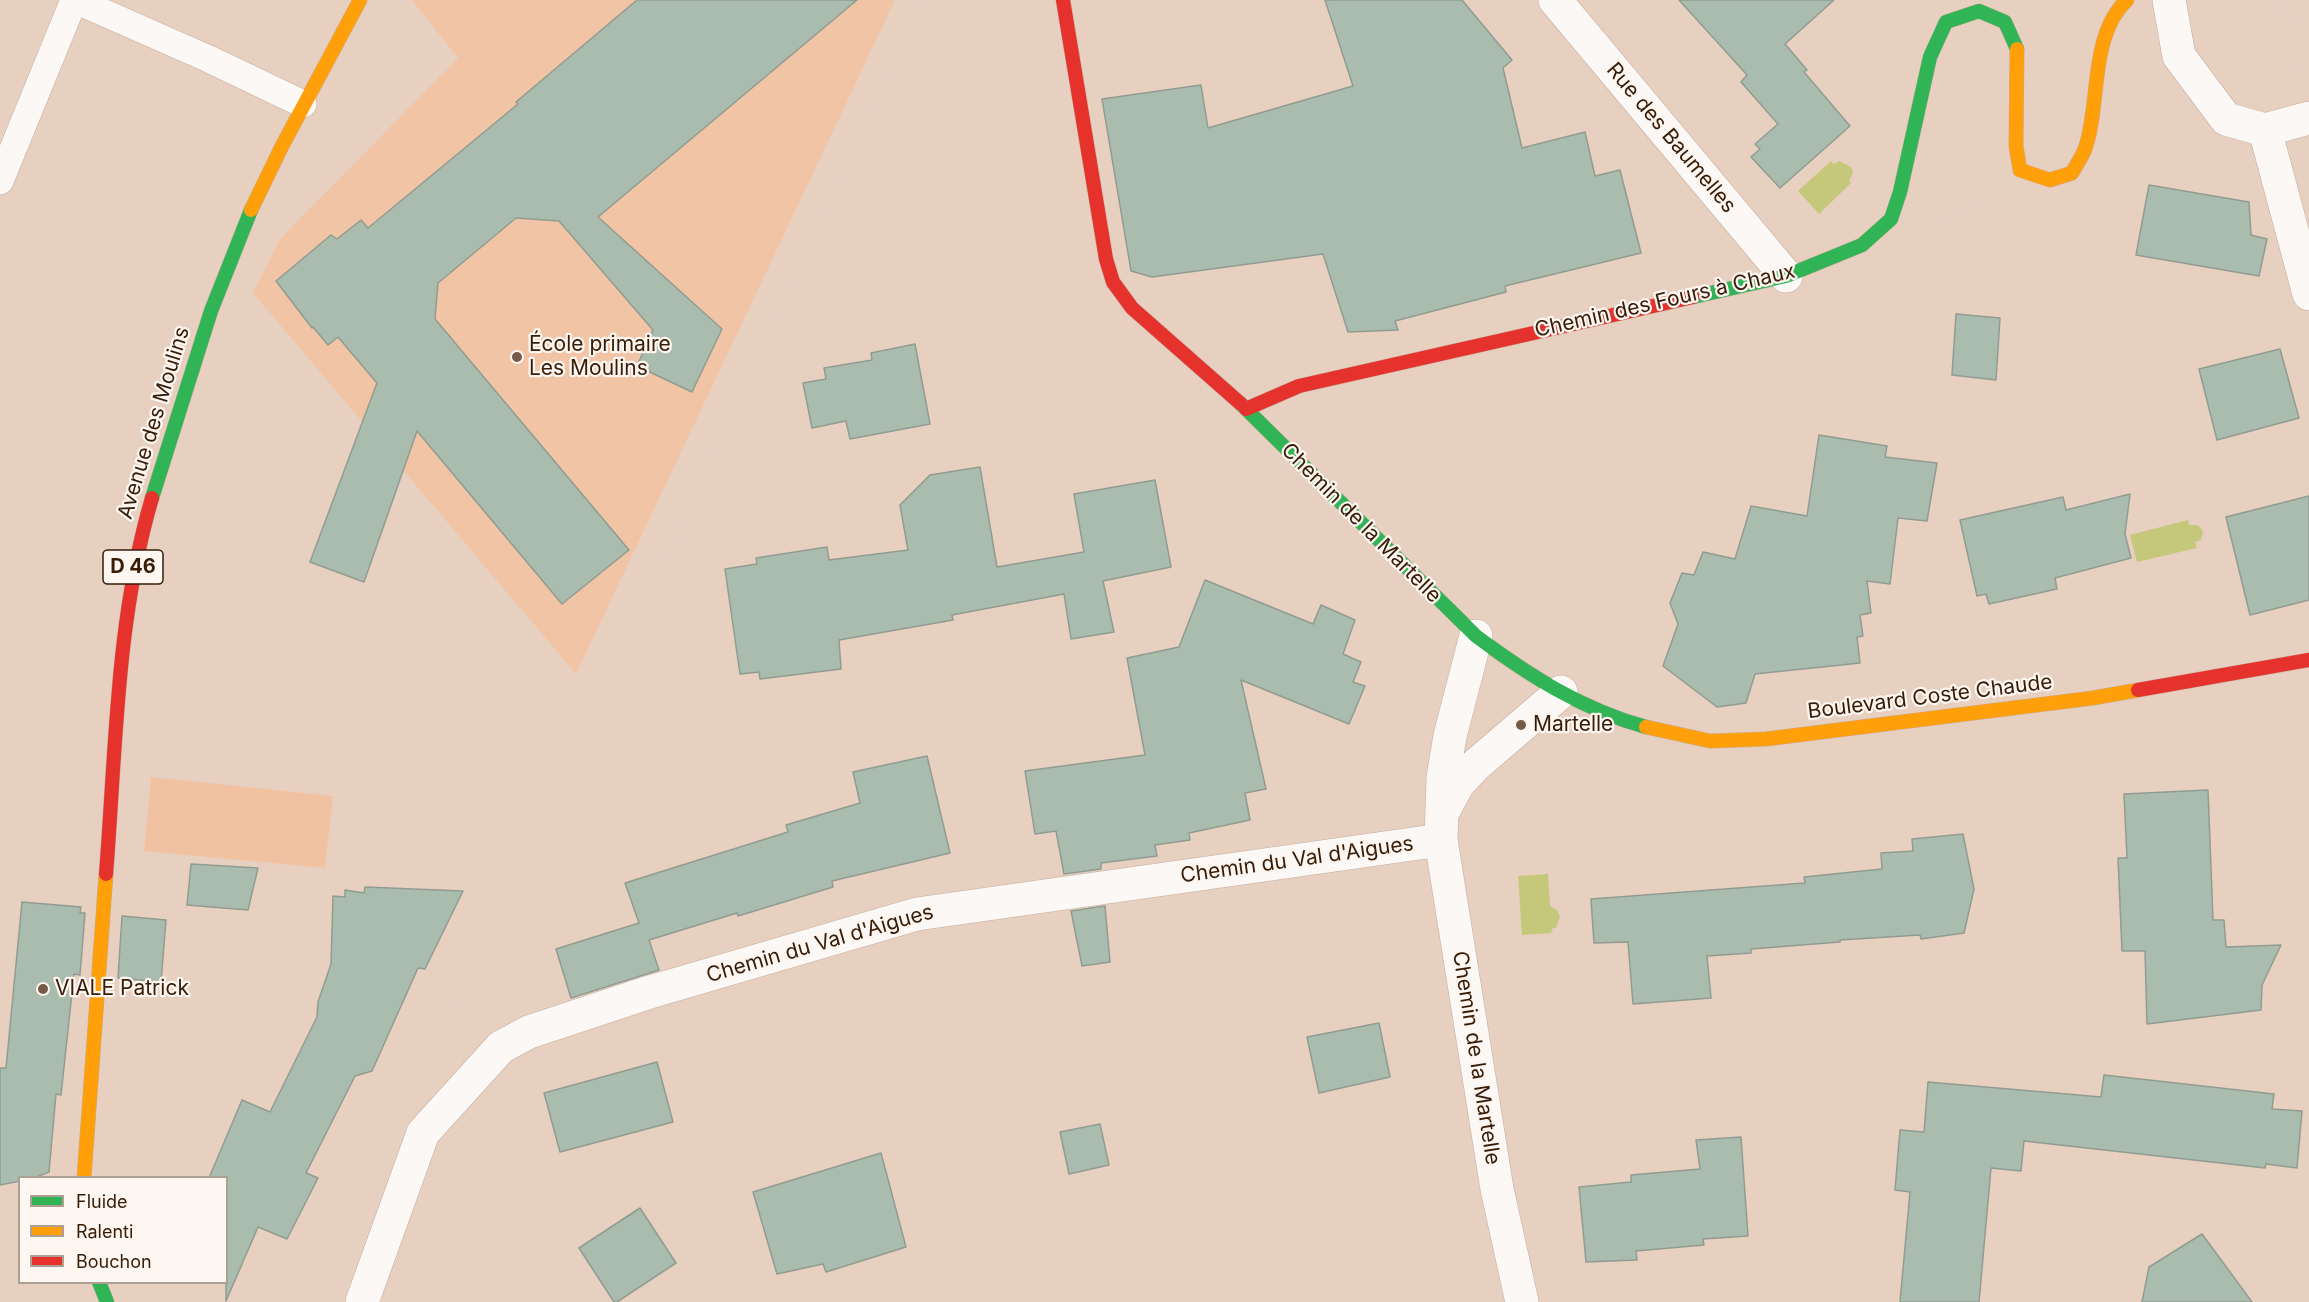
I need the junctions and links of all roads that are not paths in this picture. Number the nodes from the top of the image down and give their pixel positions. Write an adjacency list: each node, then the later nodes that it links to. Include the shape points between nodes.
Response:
1 (74, 0): 7 (lane); 10 (lane)
2 (360, 0): 7 (street, Avenue des Moulins / D 46)
3 (1063, 0): 13 (street, via 1113,282 1148,324)
4 (1555, 0): 11 (street, Rue des Baumelles)
5 (2127, 0): 11 (street, Chemin des Fours à Chaux, via 2107,28 2085,148 2072,173 2050,180 2020,170 2016,146 2017,45 2005,22 1979,11 1946,22 1930,57 1891,219 1862,245)
6 (2167, 1): 9 (street, via 2179,56 2226,119)
7 (303, 104): 18 (street, Avenue des Moulins / D 46, via 223,278 133,567 125,621)
8 (2309, 118): 9 (street)
9 (2265, 130): 12 (street)
10 (0, 181)
11 (1786, 276): 13 (street, Chemin des Fours à Chaux, via 1299,386)
12 (2309, 294)
13 (1246, 410): 14 (street, Chemin de la Martelle)
14 (1476, 636): 16 (street, Chemin de la Martelle, via 1516,666); 17 (street, Chemin de la Martelle, via 1450,736 1443,777)
15 (2309, 660): 16 (street, Boulevard Coste Chaude, via 2093,698 1766,739 1710,741 1670,734 1616,720)
16 (1561, 692): 17 (street, via 1458,784)
17 (1442, 826): 21 (street, Chemin du Val d'Aigues, via 917,914 650,992 529,1032 501,1047 423,1133); 22 (street, Chemin de la Martelle, via 1497,1189)
18 (84, 1176)
19 (100, 1284): 20 (street)
20 (107, 1302)
21 (362, 1302)
22 (1522, 1302)

